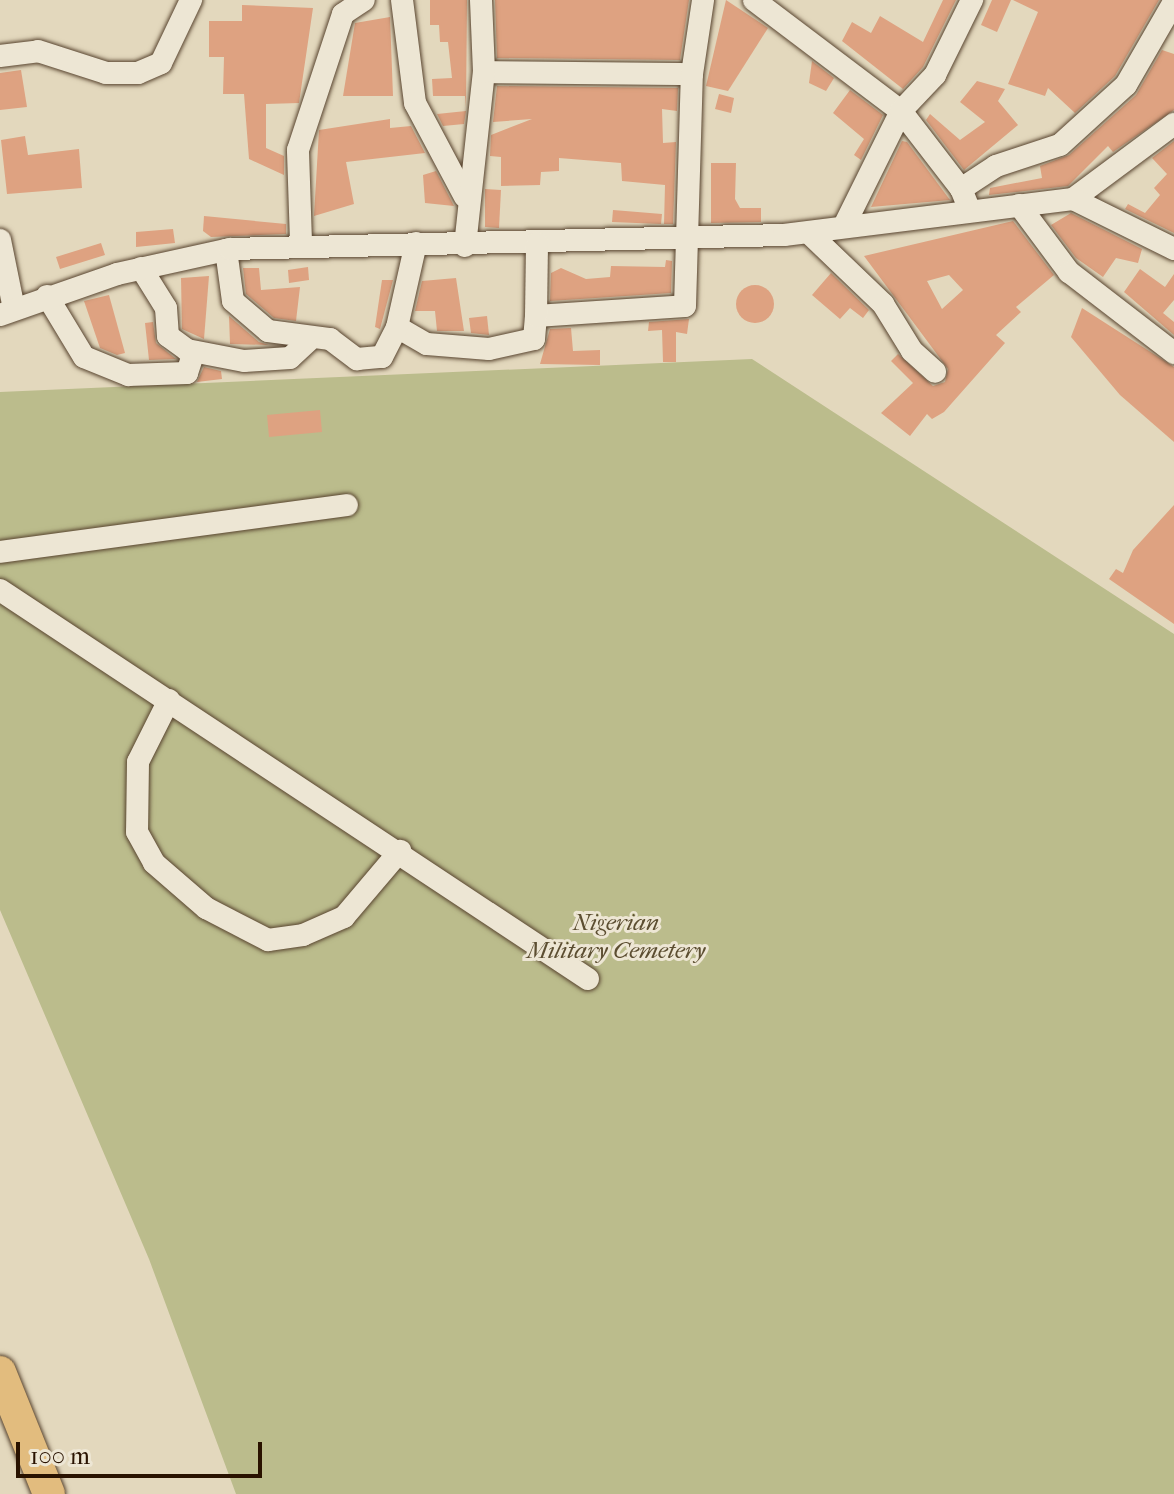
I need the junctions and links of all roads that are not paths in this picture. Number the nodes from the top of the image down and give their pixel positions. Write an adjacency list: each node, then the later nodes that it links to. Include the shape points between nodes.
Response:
1 (191, 0): 9 (street, via 161,63 138,73 106,73 38,51)
2 (364, 0): 23 (street, via 343,14 298,150)
3 (402, 0): 15 (street, via 415,103)
4 (481, 0): 10 (street)
5 (703, 0): 11 (street)
6 (972, 0): 12 (street, via 935,75)
7 (765, 2): 12 (street)
8 (1174, 2): 14 (street, via 1126,85 1099,112 1060,145 996,166)
9 (0, 56)
10 (484, 72): 11 (street); 15 (street)
11 (692, 74): 21 (street)
12 (901, 111): 14 (street); 19 (street)
13 (1174, 124): 16 (street)
14 (961, 189): 18 (street)
15 (466, 198): 26 (street)
16 (1073, 199): 17 (street); 27 (street)
17 (1019, 205): 18 (street); 36 (street, via 1069,272)
18 (970, 211): 19 (street)
19 (844, 226): 20 (street)
20 (809, 233): 21 (street); 37 (street, via 883,304 912,351)
21 (689, 237): 25 (street); 32 (street, via 685,306)
22 (0, 240): 31 (street)
23 (301, 242): 24 (street); 28 (street)
24 (416, 243): 26 (street); 33 (street)
25 (537, 243): 26 (street); 32 (street)
26 (465, 246)
27 (1174, 249)
28 (226, 250): 29 (street); 34 (street, via 233,301 254,325)
29 (141, 268): 30 (street); 35 (street, via 166,308 168,336)
30 (47, 296): 31 (street); 35 (street, via 84,357 128,375 187,373)
31 (7, 312)
32 (536, 316): 33 (street, via 534,339 480,349 427,344)
33 (397, 327): 34 (street, via 382,357 357,359 330,339)
34 (308, 341): 35 (street, via 290,358 244,361)
35 (194, 352)
36 (1174, 353)
37 (935, 372)
38 (347, 505): 39 (street)
39 (0, 552)
40 (0, 590): 41 (street)
41 (169, 700): 42 (street); 42 (street, via 138,762 137,832 154,863 206,908 268,940 303,935 344,917)
42 (400, 851): 43 (street)
43 (588, 979)
44 (0, 1372): 45 (highway)
45 (49, 1494)

